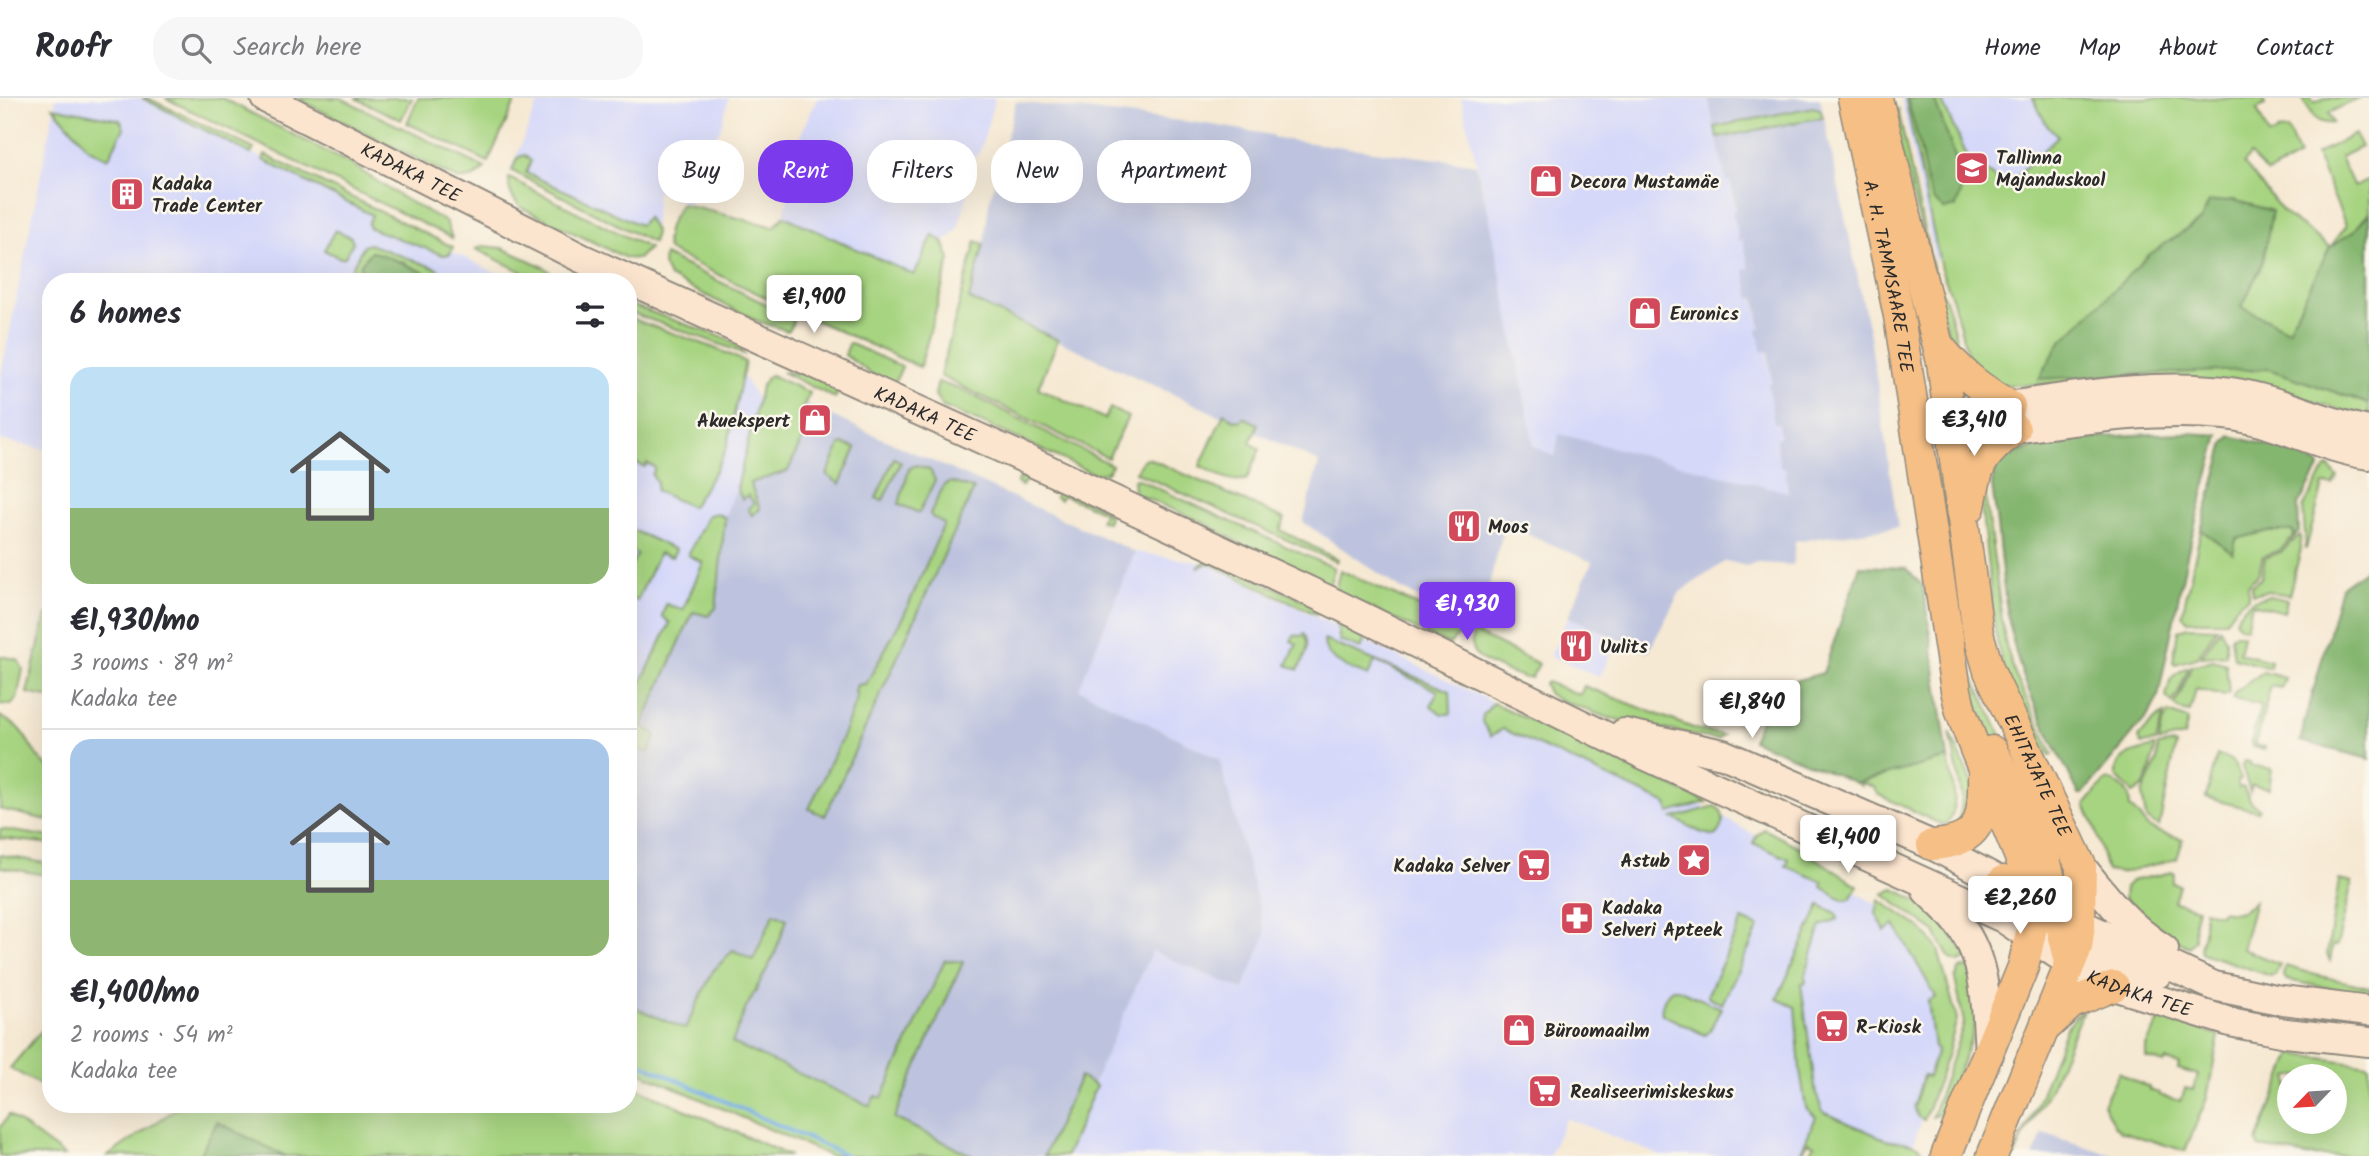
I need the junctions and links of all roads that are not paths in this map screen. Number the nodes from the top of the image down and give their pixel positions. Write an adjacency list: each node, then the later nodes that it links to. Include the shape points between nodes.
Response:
1 (265, 98): 4 (main road, KADAKA TEE)
2 (1853, 98): 6 (main road, A. H. TAMMSAARE TEE)
3 (1877, 98): 7 (main road, A. H. TAMMSAARE TEE)
4 (614, 273)
5 (637, 283): 15 (main road, KADAKA TEE, via 1030,461)
6 (1899, 316): 9 (main road, via 1930,396); 12 (main road, A. H. TAMMSAARE TEE)
7 (1938, 345): 8 (main road, via 1956,368); 9 (main road, A. H. TAMMSAARE TEE)
8 (2013, 417): 9 (main road, via 1975,434); 10 (main road, via 2116,392 2197,389 2277,402); 11 (main road, via 2227,415); 13 (main road, via 1975,475)
9 (1950, 423): 12 (main road); 13 (main road, EHITAJATE TEE)
10 (2369, 431)
11 (2369, 455)
12 (1921, 456): 14 (main road, EHITAJATE TEE)
13 (1966, 535): 18 (main road, EHITAJATE TEE, via 1978,633 1989,671)
14 (1961, 712): 16 (main road, EHITAJATE TEE); 21 (main road, via 1985,740 2029,815 2048,864)
15 (1588, 726): 17 (main road, KADAKA TEE, via 1723,754); 19 (main road, KADAKA TEE)
16 (1983, 769): 17 (main road, via 1983,806 1975,827 1957,840); 21 (main road, EHITAJATE TEE)
17 (1932, 845): 20 (main road, KADAKA TEE)
18 (2081, 866): 21 (main road, EHITAJATE TEE); 23 (main road, via 2146,938)
19 (1914, 880): 21 (main road, KADAKA TEE); 27 (main road, via 1956,919 1978,959 1986,996)
20 (2003, 881): 21 (main road)
21 (2050, 932): 22 (main road, KADAKA TEE, via 2087,974); 23 (main road, KADAKA TEE, via 2113,961 2179,981); 25 (main road, EHITAJATE TEE); 27 (main road, EHITAJATE TEE, via 2022,967)
22 (2114, 986): 25 (main road, via 2072,1003); 26 (main road, KADAKA TEE, via 2230,1022)
23 (2214, 986): 24 (main road, KADAKA TEE)
24 (2369, 1011)
25 (2045, 1028): 29 (main road, EHITAJATE TEE)
26 (2369, 1042)
27 (1989, 1054): 28 (main road, EHITAJATE TEE)
28 (1946, 1156)
29 (1992, 1156)

